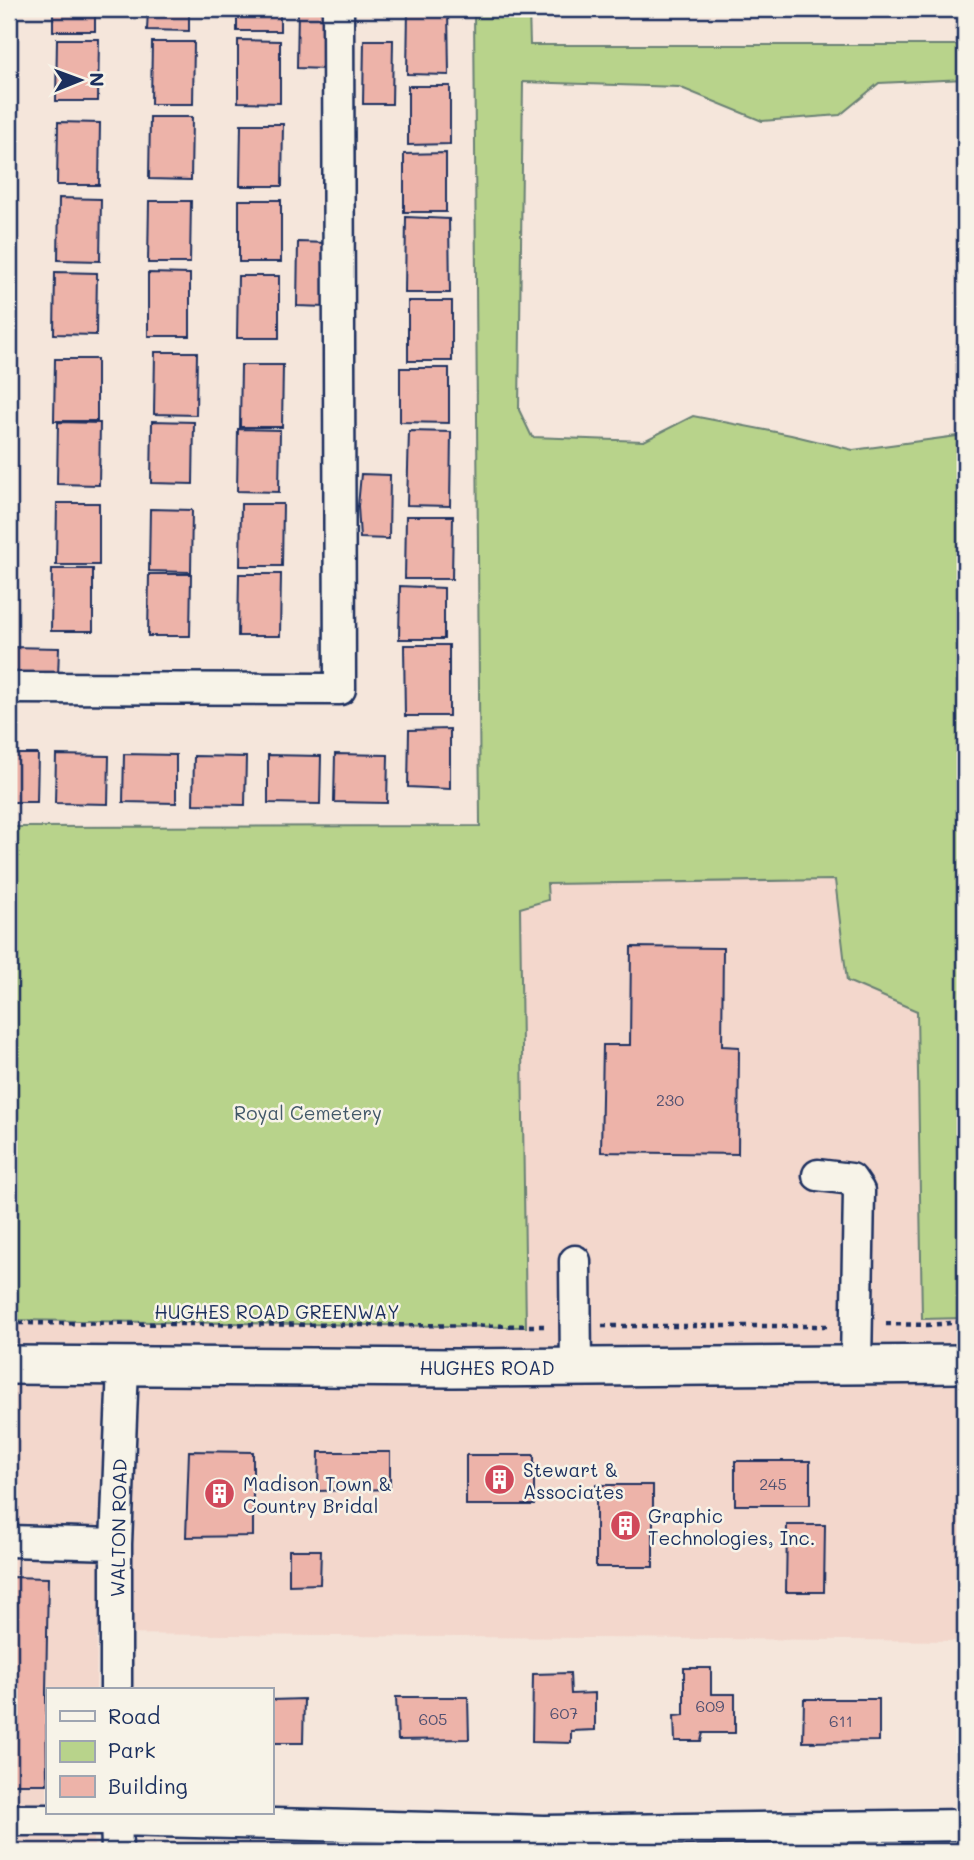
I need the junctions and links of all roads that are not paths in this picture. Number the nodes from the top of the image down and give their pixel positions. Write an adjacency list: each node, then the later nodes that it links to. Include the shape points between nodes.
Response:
1 (338, 9): 2 (street, via 340,689)
2 (9, 688)
3 (818, 1175): 7 (street, via 852,1179 859,1191)
4 (575, 1261): 9 (street)
5 (965, 1364): 7 (main road, HUGHES ROAD)
6 (9, 1365): 8 (main road, HUGHES ROAD)
7 (856, 1365): 9 (main road, HUGHES ROAD)
8 (123, 1367): 9 (main road, HUGHES ROAD); 11 (street, WALTON ROAD)
9 (576, 1367)
10 (9, 1541): 11 (street)
11 (116, 1544): 12 (street, WALTON ROAD)
12 (116, 1688)
13 (116, 1816): 14 (street); 15 (street, via 544,1830); 16 (street)
14 (9, 1820)
15 (965, 1825)
16 (117, 1851)

